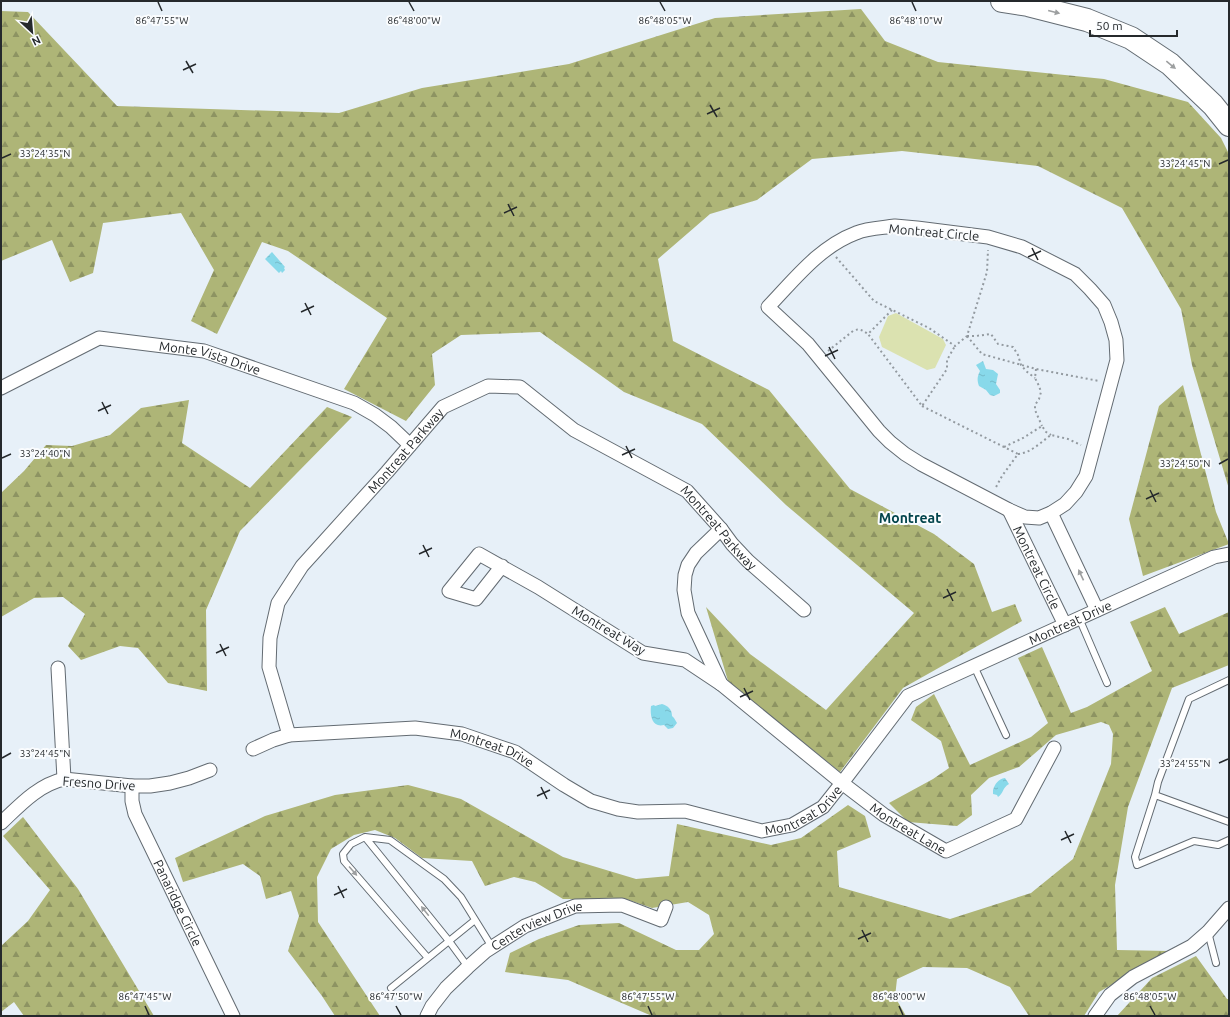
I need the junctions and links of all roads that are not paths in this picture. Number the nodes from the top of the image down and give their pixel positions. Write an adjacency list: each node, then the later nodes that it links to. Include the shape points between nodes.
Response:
1 (1002, 1): 2 (highway, one-way to 2, via 1087,20 1132,38 1170,64 1213,105)
2 (1229, 125)
3 (1, 388): 4 (street, Monte Vista Drive, via 99,338 204,351 354,404 376,415)
4 (410, 445): 7 (street, Montreat Parkway, via 443,407 488,386 520,387 574,430 687,491); 19 (street, Montreat Parkway, via 302,566 278,603 270,638 269,667)
5 (1009, 510): 6 (street, Montreat Circle, via 1024,517 1039,518); 6 (street, Montreat Circle, via 921,464 890,442 808,344 768,308 809,264 838,241 857,232 895,226 988,238 1022,246 1075,274 1104,305 1116,340 1116,360 1086,476 1065,504); 13 (street, Montreat Circle)
6 (1051, 513): 11 (street, one-way to 6)
7 (721, 529): 10 (street, Montreat Parkway, via 748,561); 18 (street, Montreat Way, via 688,564 684,590 688,614)
8 (1229, 554): 11 (street, Montreat Drive, via 1214,558)
9 (502, 566): 18 (street, Montreat Way, via 643,653 685,660)
10 (804, 610)
11 (1097, 610): 12 (street, Montreat Drive)
12 (1079, 618): 13 (street, Montreat Drive); 17 (lane)
13 (1065, 625): 14 (street, Montreat Drive)
14 (974, 666): 20 (lane); 25 (street, Montreat Drive, via 908,696)
15 (58, 668): 24 (street)
16 (1229, 680): 27 (lane, via 1189,699)
17 (1108, 683)
18 (720, 684): 25 (street, Montreat Way)
19 (289, 735): 22 (street, Montreat Drive); 25 (street, Montreat Drive, via 415,728 462,734 514,752 591,801 638,812 685,811 762,831 792,825 823,806)
20 (1006, 735)
21 (1054, 748): 25 (street, Montreat Lane, via 1016,819 946,851 884,815)
22 (253, 749)
23 (210, 770): 26 (street, Fresno Drive, via 170,783)
24 (64, 779): 26 (street, Fresno Drive); 28 (street, Fresno Drive, via 53,781 30,795)
25 (842, 784)
26 (132, 786): 42 (street, Panaridge Circle, via 135,814)
27 (1154, 795): 29 (lane); 31 (lane, via 1135,857 1137,865 1194,841 1218,845)
28 (1, 822)
29 (1229, 822)
30 (365, 837): 34 (lane, via 390,840 444,879 461,896); 36 (lane, one-way to 30); 38 (lane, one-way to 38, via 351,844 343,854 344,861)
31 (1229, 840)
32 (666, 907): 37 (street, Centerview Drive, via 661,920 622,905 575,906 525,926)
33 (1229, 908): 35 (street)
34 (475, 920): 36 (lane); 37 (lane)
35 (1208, 932): 39 (lane); 44 (street, via 1192,946 1133,977 1110,995)
36 (449, 941): 38 (lane); 40 (lane)
37 (492, 947): 40 (street, Centerview Drive)
38 (428, 958): 41 (lane)
39 (1216, 963)
40 (468, 967): 43 (street, Centerview Drive, via 446,988)
41 (391, 988)
42 (233, 1016)
43 (427, 1016)
44 (1095, 1016)

